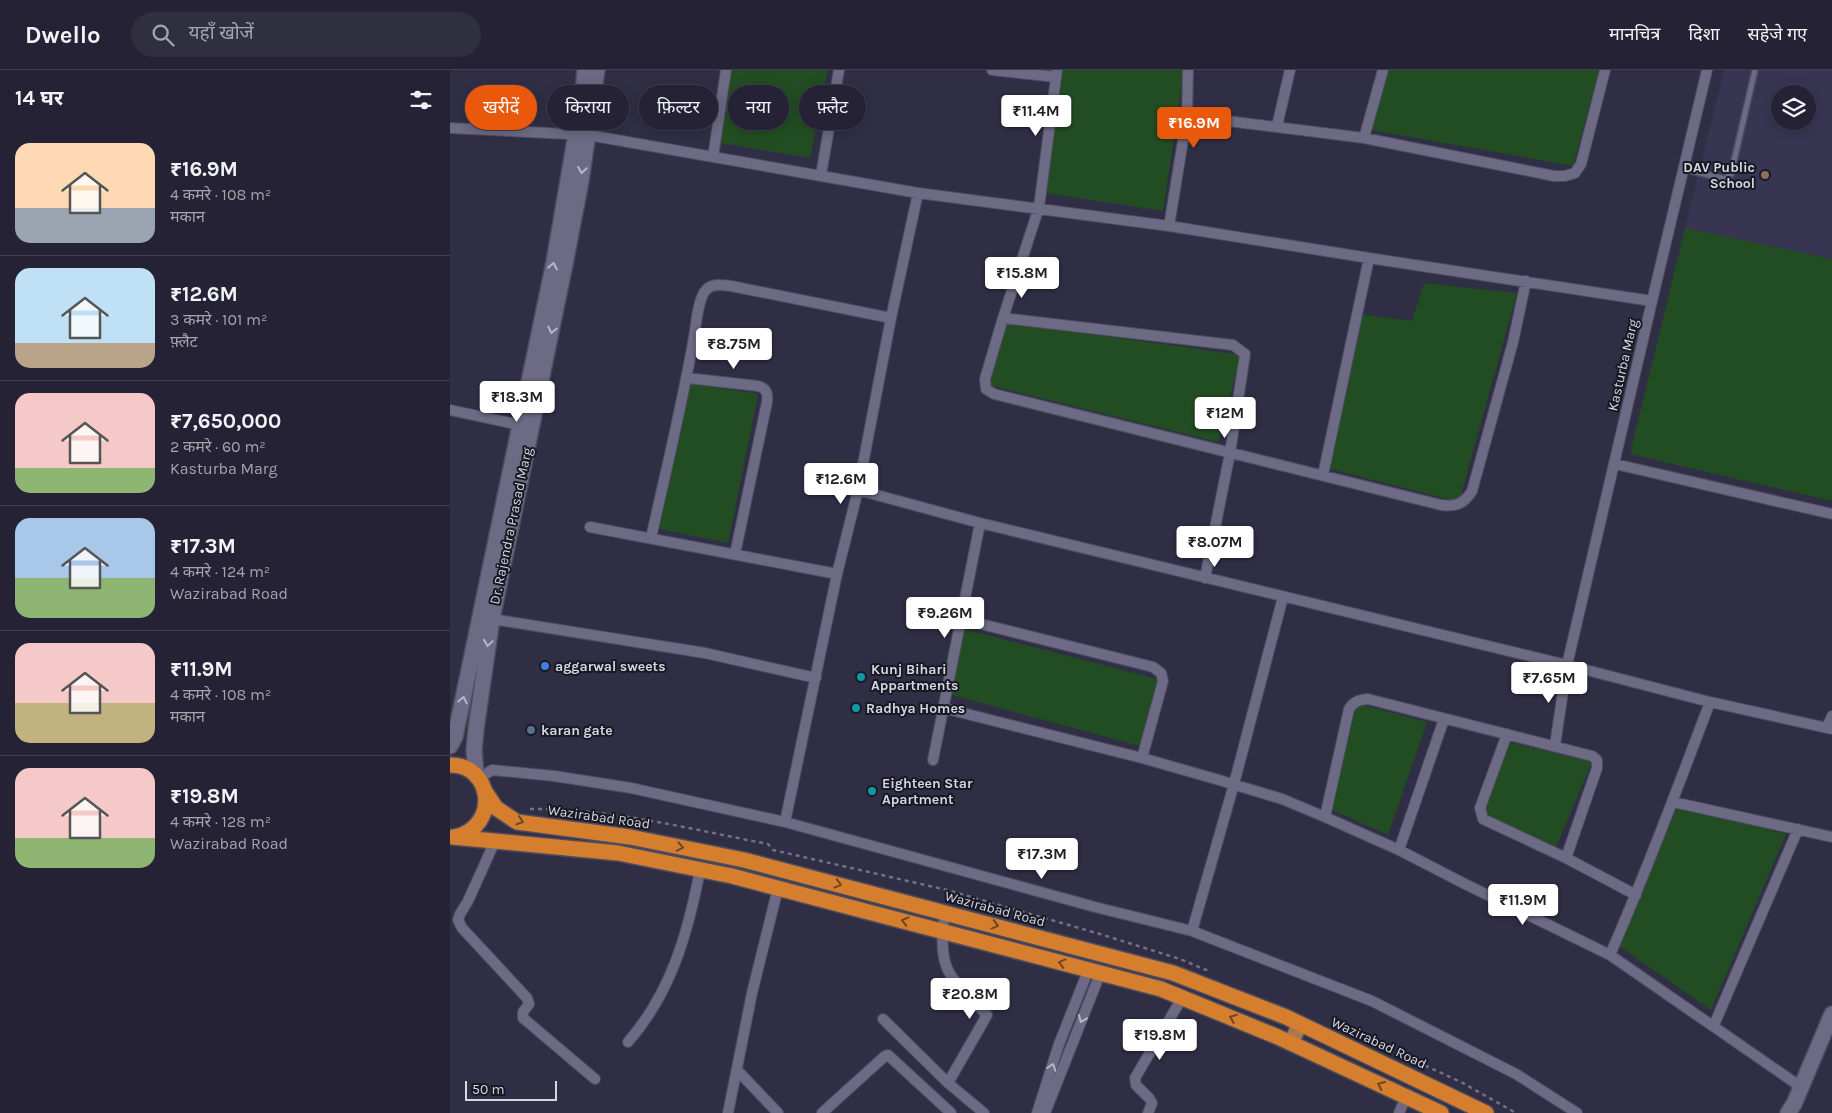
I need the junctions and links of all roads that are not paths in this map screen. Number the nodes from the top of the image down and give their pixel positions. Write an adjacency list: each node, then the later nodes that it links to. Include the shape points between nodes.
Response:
1 (585, 70): 16 (main road, Dr. Rajendra Prasad Marg)
2 (597, 70): 16 (main road, Dr. Rajendra Prasad Marg)
3 (726, 70): 18 (street)
4 (839, 70): 20 (street)
5 (992, 70): 12 (street)
6 (1188, 70): 13 (street)
7 (1290, 70): 14 (street)
8 (1383, 70): 17 (street)
9 (1605, 70): 17 (street, via 1581,164 1570,175 1554,176)
10 (1708, 70): 19 (street, Kasturba Marg)
11 (1755, 70): 19 (lane, via 1731,174 1726,179)
12 (1056, 73): 22 (street)
13 (1187, 116): 14 (street); 23 (street)
14 (1277, 126): 17 (street)
15 (450, 128): 16 (street)
16 (582, 134): 18 (street); 31 (main road, Dr. Rajendra Prasad Marg, via 554,262)
17 (1364, 138)
18 (713, 157): 20 (street)
19 (1683, 169): 26 (street, Kasturba Marg)
20 (821, 175): 21 (street)
21 (918, 193): 22 (street); 27 (street)
22 (1039, 207): 23 (street); 28 (street)
23 (1169, 226): 24 (street)
24 (1369, 258): 25 (street); 34 (street)
25 (1526, 281): 26 (street); 34 (street, via 1510,352 1468,497 1460,504 1441,505)
26 (1652, 301): 33 (street, Kasturba Marg)
27 (891, 318): 29 (street, via 732,286 707,288 702,295); 35 (street)
28 (1003, 318): 32 (street, via 985,380 986,389 994,394); 32 (street, via 1233,345 1240,349 1245,354 1245,362)
29 (687, 378): 39 (street); 40 (street, via 758,386 767,391 768,402)
30 (450, 410): 31 (street)
31 (526, 426): 44 (main road, Dr. Rajendra Prasad Marg); 55 (main road, Dr. Rajendra Prasad Marg, one-way to 31, via 455,737)
32 (1230, 453): 34 (street); 42 (street)
33 (1615, 464): 36 (street); 46 (street, Kasturba Marg)
34 (1323, 475)
35 (858, 490): 37 (street); 41 (street)
36 (1832, 514)
37 (980, 523): 42 (street); 45 (street)
38 (590, 528): 39 (street)
39 (651, 538): 40 (street)
40 (735, 554): 41 (street)
41 (837, 574): 47 (street)
42 (1205, 578): 43 (street)
43 (1283, 597): 46 (street); 60 (street)
44 (492, 619): 47 (street, via 705,652); 59 (main road, Dr. Rajendra Prasad Marg, one-way to 59, via 474,750)
45 (961, 620): 49 (street); 56 (street, via 1153,667 1161,673 1163,681)
46 (1567, 665): 48 (street); 54 (street, Kasturba Marg)
47 (816, 678): 63 (street)
48 (1710, 702): 52 (street); 61 (street)
49 (943, 708): 56 (street); 57 (street)
50 (1832, 716): 52 (street)
51 (1444, 719): 53 (street); 62 (street, via 1368,700 1352,704); 68 (street)
52 (1830, 729)
53 (1507, 734): 54 (street); 69 (street, via 1480,813 1483,819)
54 (1555, 745): 69 (street, via 1597,760)
55 (450, 746)
56 (1142, 758): 60 (street)
57 (933, 760)
58 (450, 765): 59 (highway, via 466,769)
59 (480, 782): 63 (street, via 492,770 554,776 631,788); 65 (highway, via 486,801 485,812 468,832); 73 (highway, Wazirabad Road, one-way to 73, via 496,808 518,822 630,837 744,860)
60 (1234, 784): 62 (street); 75 (street)
61 (1673, 802): 64 (street); 72 (street)
62 (1325, 817): 68 (street)
63 (785, 822): 75 (street)
64 (1798, 829): 66 (street); 82 (street)
65 (451, 837): 67 (highway)
66 (1832, 837)
67 (495, 842): 70 (highway, via 618,853); 86 (street, via 458,920 527,998 529,1004 523,1018)
68 (1399, 850): 76 (street)
69 (1566, 858): 72 (street)
70 (700, 870): 71 (highway); 83 (street, via 680,952 656,1004)
71 (778, 888): 74 (highway, one-way to 71); 85 (street)
72 (1636, 895): 76 (street)
73 (945, 912): 74 (street); 81 (highway, Wazirabad Road, one-way to 81, via 1173,973)
74 (942, 931): 77 (highway, one-way to 74); 87 (street, via 945,964 950,974 987,1015)
75 (1192, 931): 101 (street, via 1372,1001 1516,1074)
76 (1610, 954): 82 (street)
77 (1094, 972): 78 (highway, via 1161,989); 95 (street, one-way to 77, via 1060,1044); 96 (street, one-way to 96)
78 (1182, 998): 84 (highway, one-way to 78); 97 (street, via 1136,1078 1136,1085 1152,1103)
79 (1832, 1014): 88 (main road)
80 (883, 1019): 87 (street)
81 (1300, 1024): 84 (main road); 100 (highway, Wazirabad Road)
82 (1714, 1025): 88 (street)
83 (628, 1042)
84 (1292, 1043): 89 (highway, one-way to 84)
85 (736, 1070): 90 (street); 91 (street)
86 (595, 1079)
87 (948, 1083): 94 (street)
88 (1801, 1087): 102 (main road)
89 (1406, 1097): 98 (street); 99 (highway)
90 (728, 1113)
91 (778, 1113)
92 (822, 1113): 93 (street, via 888,1055)
93 (951, 1113)
94 (984, 1113)
95 (1037, 1113)
96 (1045, 1113)
97 (1148, 1113)
98 (1399, 1113)
99 (1441, 1113)
100 (1486, 1113)
101 (1578, 1113)
102 (1788, 1113)

